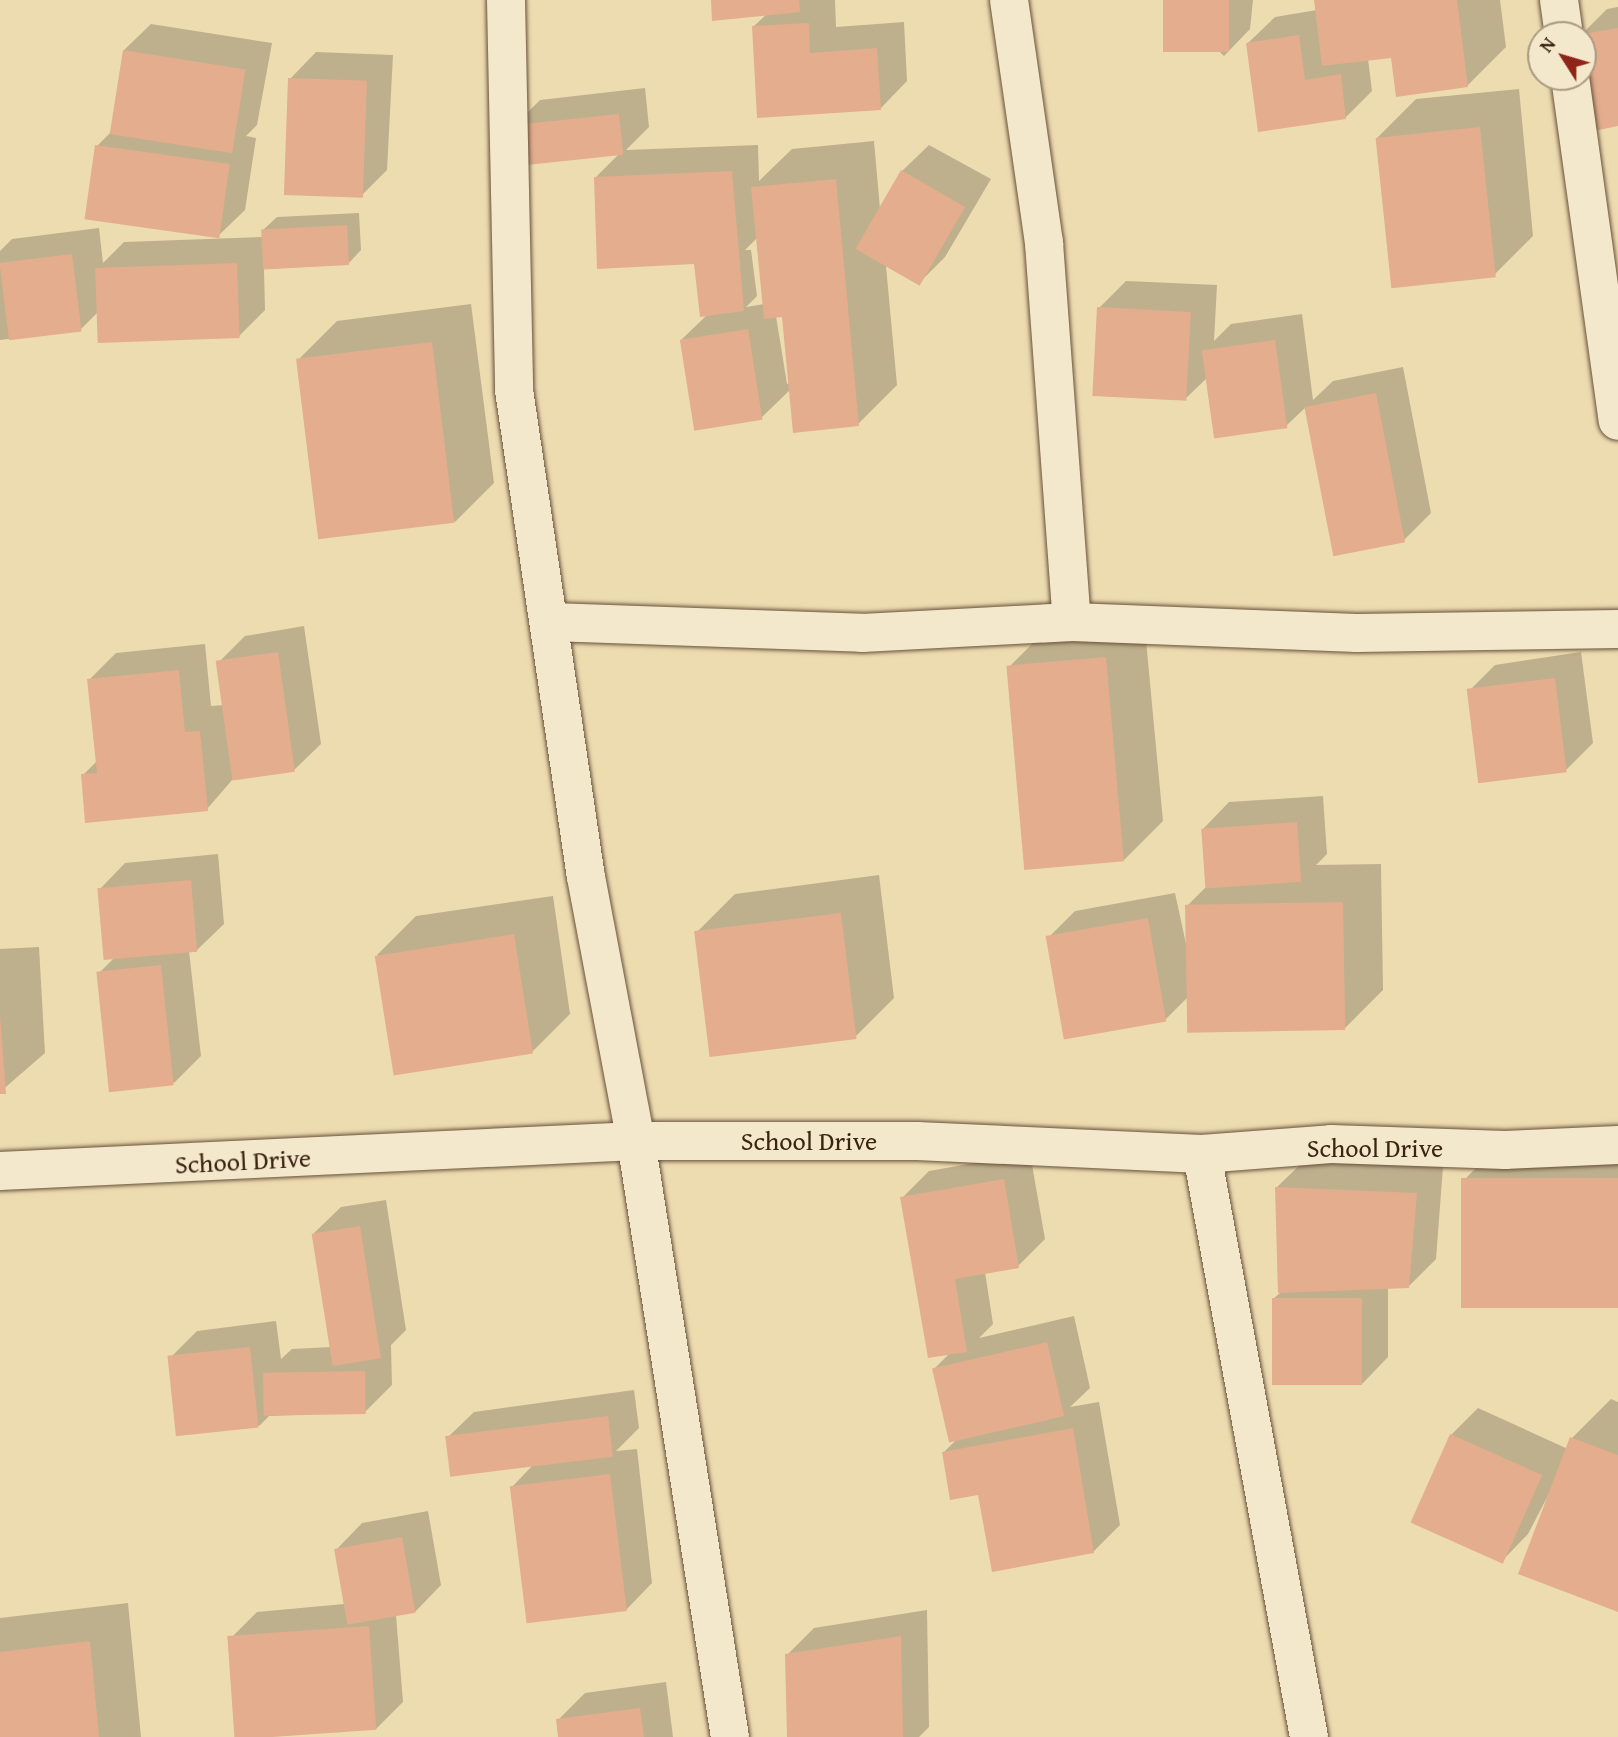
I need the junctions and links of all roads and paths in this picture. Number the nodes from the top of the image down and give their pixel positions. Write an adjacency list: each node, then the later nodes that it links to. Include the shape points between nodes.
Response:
1 (506, 0): 7 (street, via 514,390)
2 (1009, 0): 8 (street, via 1044,243)
3 (1559, 0): 4 (street)
4 (1562, 21)
5 (1572, 91): 6 (street)
6 (1618, 421)
7 (551, 622): 8 (street, via 862,633); 10 (street, via 586,877)
8 (1072, 622): 9 (street, via 1357,632)
9 (1618, 629)
10 (636, 1141): 12 (street, School Drive, via 917,1141); 13 (street, School Drive); 14 (street)
11 (1618, 1146): 12 (street, School Drive, via 1505,1150 1331,1144)
12 (1202, 1154): 15 (street)
13 (0, 1171)
14 (730, 1737)
15 (1310, 1737)

